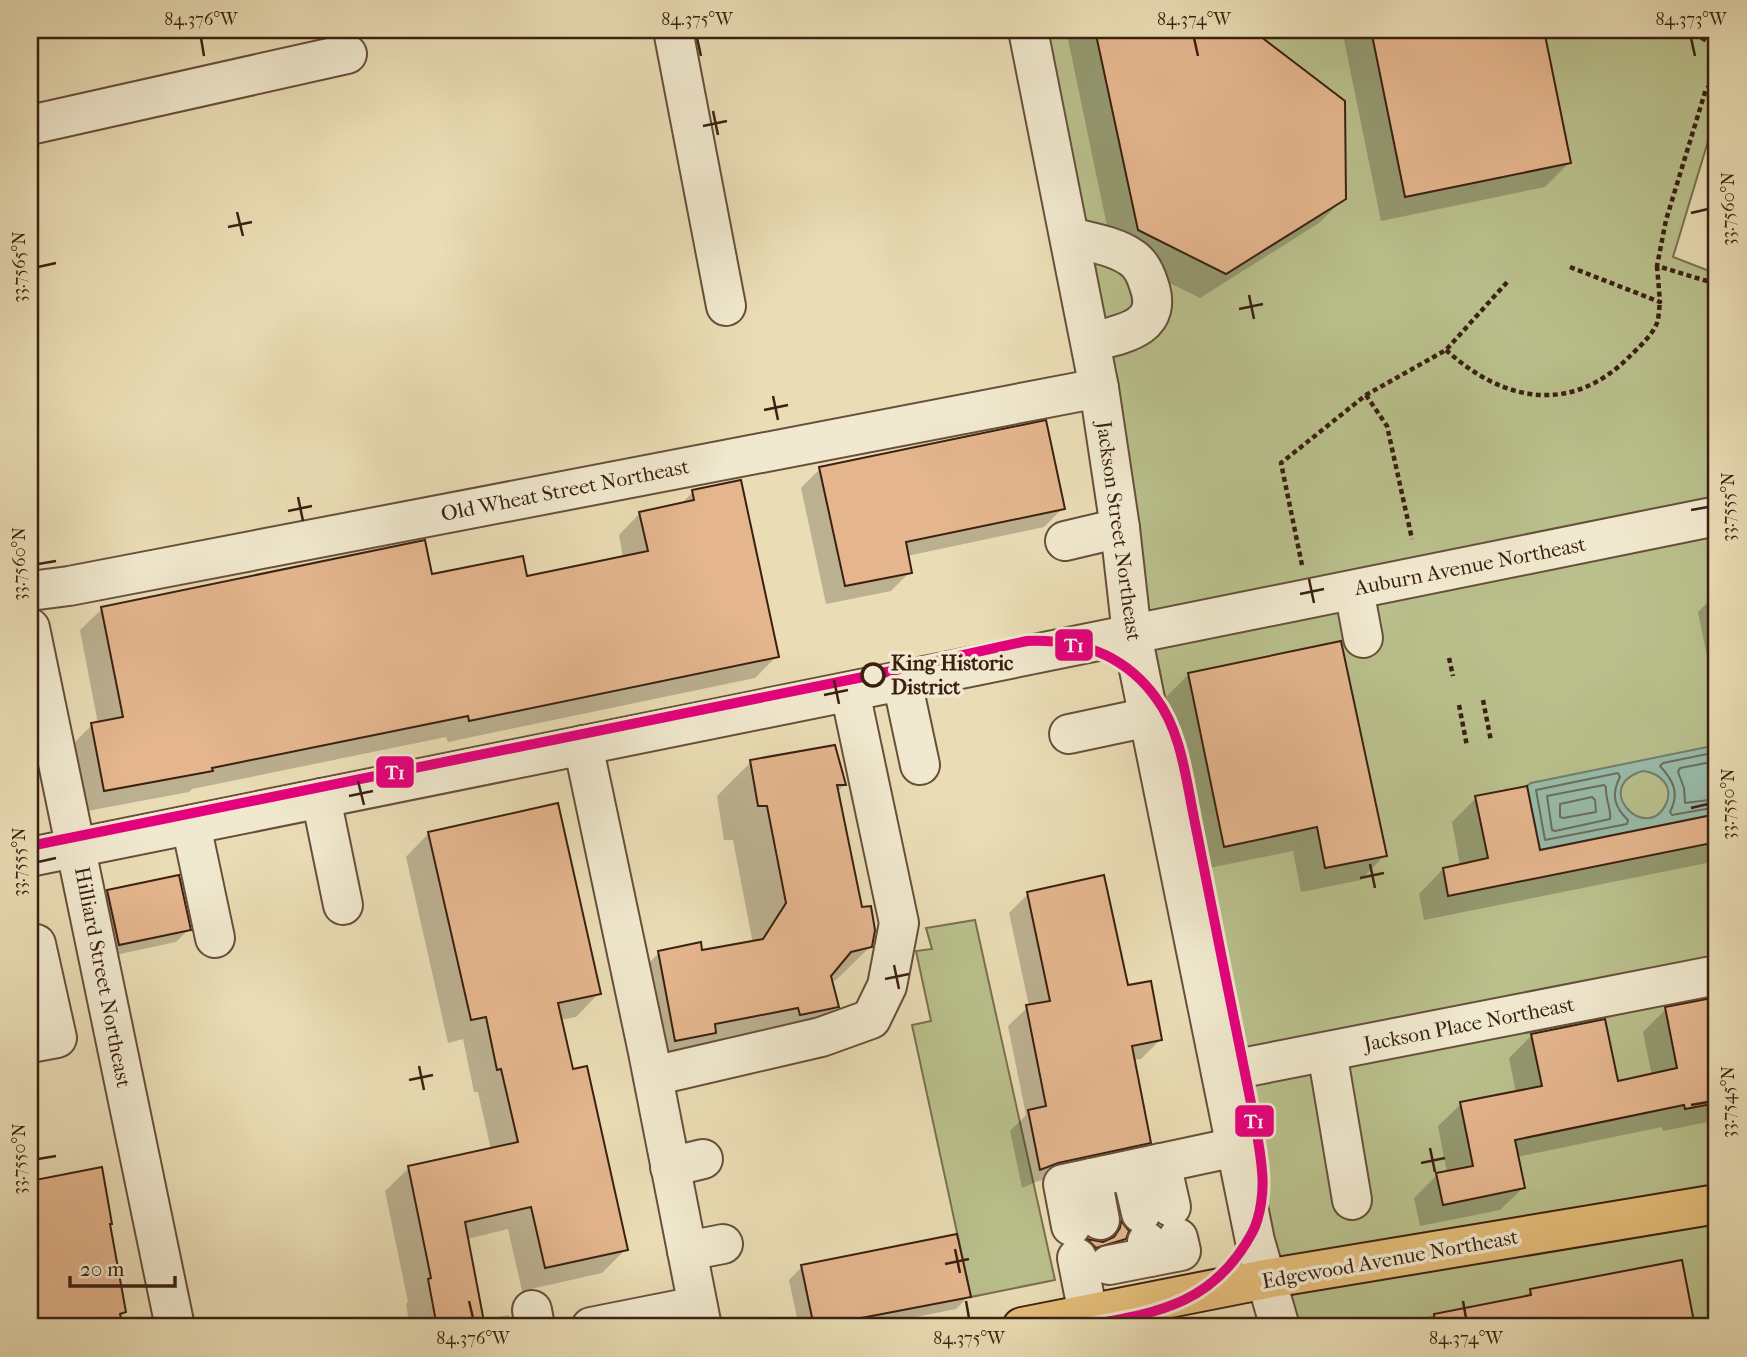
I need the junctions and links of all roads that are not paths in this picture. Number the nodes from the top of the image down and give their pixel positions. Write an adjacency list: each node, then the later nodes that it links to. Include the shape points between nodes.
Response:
1 (673, 30): 6 (street)
2 (1028, 30): 5 (street, Jackson Street Northeast)
3 (347, 54): 4 (street)
4 (30, 125)
5 (1070, 237): 7 (street, Jackson Street Northeast); 7 (street, via 1133,258 1145,272 1153,296 1152,310 1141,325)
6 (726, 306)
7 (1091, 342): 8 (street, Jackson Street Northeast)
8 (1100, 388): 10 (street, Jackson Street Northeast); 13 (street, Old Wheat Street Northeast)
9 (1717, 516): 12 (street, Auburn Avenue Northeast)
10 (1120, 528): 11 (street); 15 (street, Jackson Street Northeast)
11 (1065, 541)
12 (1354, 590): 15 (street, Auburn Avenue Northeast); 16 (street)
13 (30, 591)
14 (30, 628): 25 (street, Hilliard Street Northeast)
15 (1132, 635): 17 (street, Auburn Avenue Northeast); 19 (street, Jackson Street Northeast)
16 (1363, 638)
17 (902, 681): 18 (street, Auburn Avenue Northeast); 22 (street)
18 (850, 692): 21 (street, Auburn Avenue Northeast); 35 (street, via 899,923 887,986 871,1019 821,1037)
19 (1149, 717): 20 (street); 34 (street, Jackson Street Northeast)
20 (1069, 734)
21 (583, 746): 23 (street, Auburn Avenue Northeast); 35 (street)
22 (920, 765)
23 (321, 798): 24 (street, Auburn Avenue Northeast); 27 (street)
24 (191, 825): 25 (street, Auburn Avenue Northeast); 29 (street)
25 (77, 848): 26 (street, Auburn Avenue Northeast); 28 (street, Hilliard Street Northeast)
26 (30, 857)
27 (343, 905)
28 (94, 932): 30 (street); 44 (street, Hilliard Street Northeast)
29 (215, 938)
30 (33, 944): 32 (street, via 57,1038)
31 (1717, 975): 33 (street, Jackson Place Northeast)
32 (30, 1043)
33 (1327, 1052): 34 (street, Jackson Place Northeast); 38 (street)
34 (1221, 1072): 36 (street, Jackson Street Northeast)
35 (653, 1076): 43 (street, via 687,1163 705,1247)
36 (1236, 1147): 37 (street); 41 (street, Jackson Street Northeast)
37 (1146, 1166): 40 (street, via 1157,1231); 40 (street, via 1063,1184)
38 (1352, 1200)
39 (1717, 1204): 41 (main road, Edgewood Avenue Northeast)
40 (1090, 1249): 42 (street)
41 (1266, 1279): 42 (main road, Edgewood Avenue Northeast); 47 (street, Jackson Street Northeast)
42 (1088, 1314): 46 (main road, Edgewood Avenue Northeast)
43 (699, 1317): 45 (street)
44 (174, 1327)
45 (591, 1327)
46 (1022, 1327)
47 (1280, 1327)

